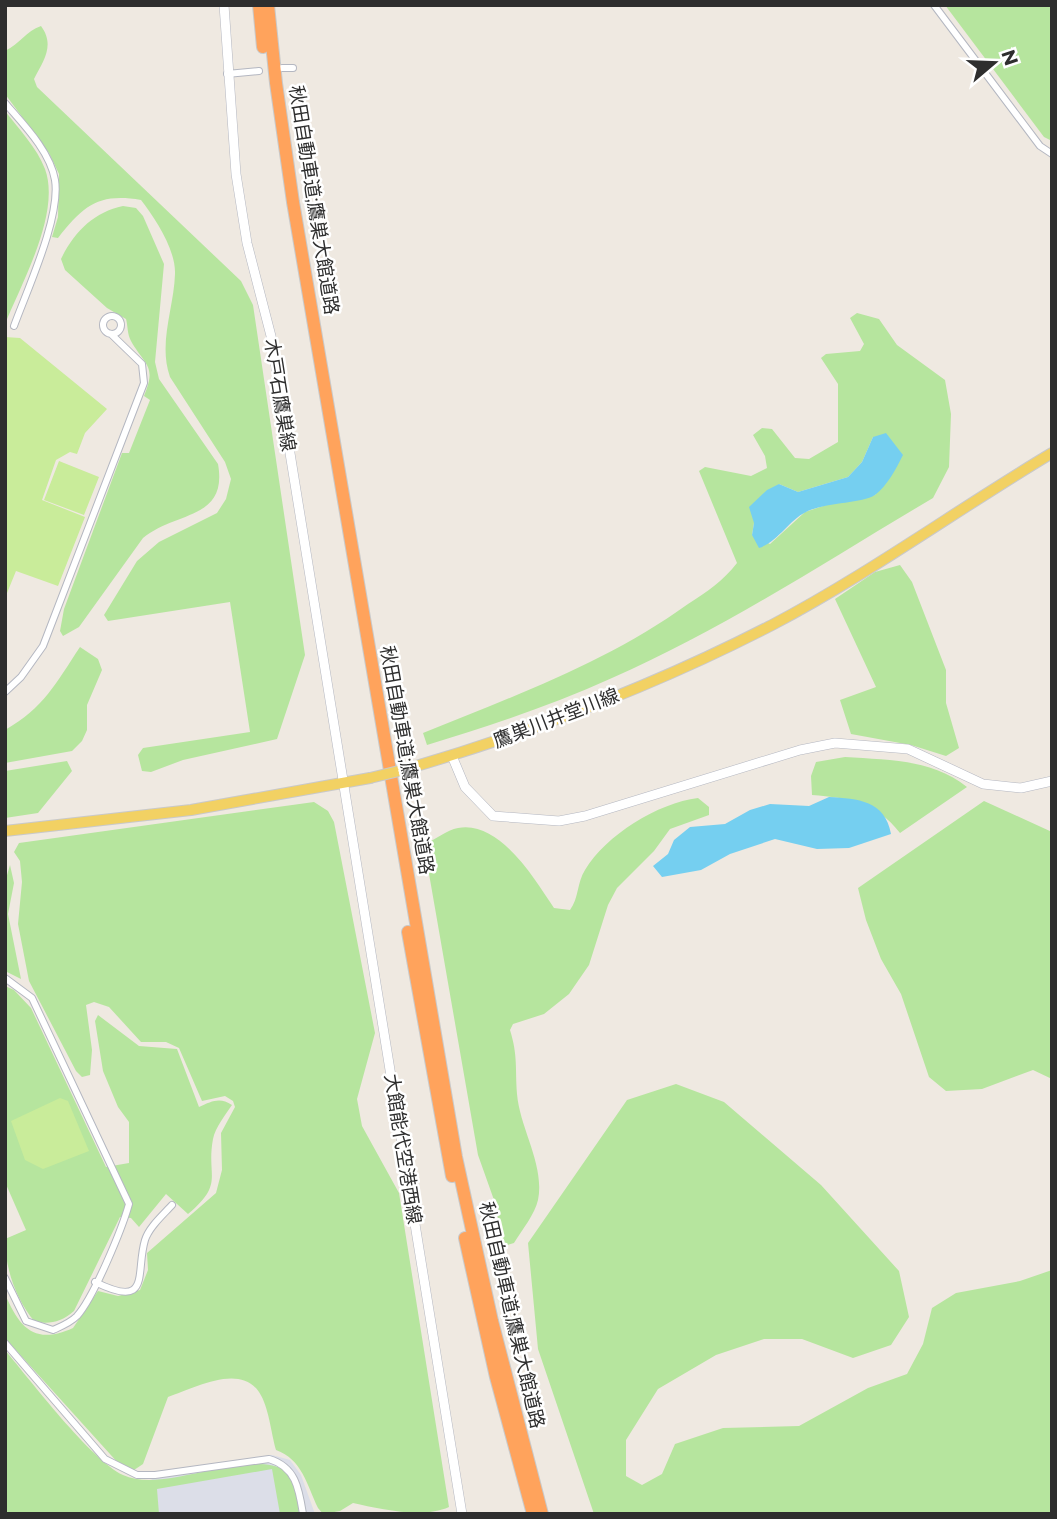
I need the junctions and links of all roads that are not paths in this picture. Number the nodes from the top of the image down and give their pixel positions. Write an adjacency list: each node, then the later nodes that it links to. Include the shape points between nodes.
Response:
1 (224, 5): 8 (main road, 木戸石鷹巣線)
2 (259, 5): 24 (highway, 秋田自動車道;鷹巣大館道路, via 286,204 434,1087)
3 (268, 5): 24 (highway, 秋田自動車道;鷹巣大館道路, via 291,190 428,1000)
4 (934, 5): 10 (street, via 1040,146)
5 (282, 68): 6 (street)
6 (293, 68)
7 (259, 71): 8 (street)
8 (227, 74): 17 (main road, 木戸石鷹巣線, via 241,210 271,337)
9 (5, 103): 11 (street, via 31,134 55,179 51,221)
10 (1052, 154)
11 (14, 326)
12 (111, 334): 14 (street, via 142,364 144,383 43,646)
13 (1052, 453): 15 (main road, 鷹巣川井堂川線, via 771,625 605,702)
14 (5, 692)
15 (452, 756): 16 (main road, via 472,798 493,816 559,821 835,743 908,749 983,784 1021,788); 17 (main road, 鷹巣川井堂川線, bridge)
16 (1052, 781)
17 (344, 784): 18 (main road, 鷹巣川井堂川線, via 191,810); 26 (main road, 大館能代空港西線)
18 (5, 831)
19 (5, 978): 22 (street, via 32,998 129,1204)
20 (172, 1205): 22 (street, via 145,1239 142,1277 136,1286 117,1293)
21 (5, 1278): 22 (street, via 26,1321 53,1330 79,1313)
22 (95, 1282)
23 (5, 1343): 25 (street, via 105,1459 122,1470 155,1475 269,1459 286,1466 293,1475)
24 (500, 1373): 27 (highway); 28 (highway, 秋田自動車道;鷹巣大館道路); 29 (highway, 秋田自動車道;鷹巣大館道路); 30 (highway)
25 (303, 1514)
26 (462, 1514)
27 (527, 1514)
28 (533, 1514)
29 (542, 1514)
30 (550, 1514)

